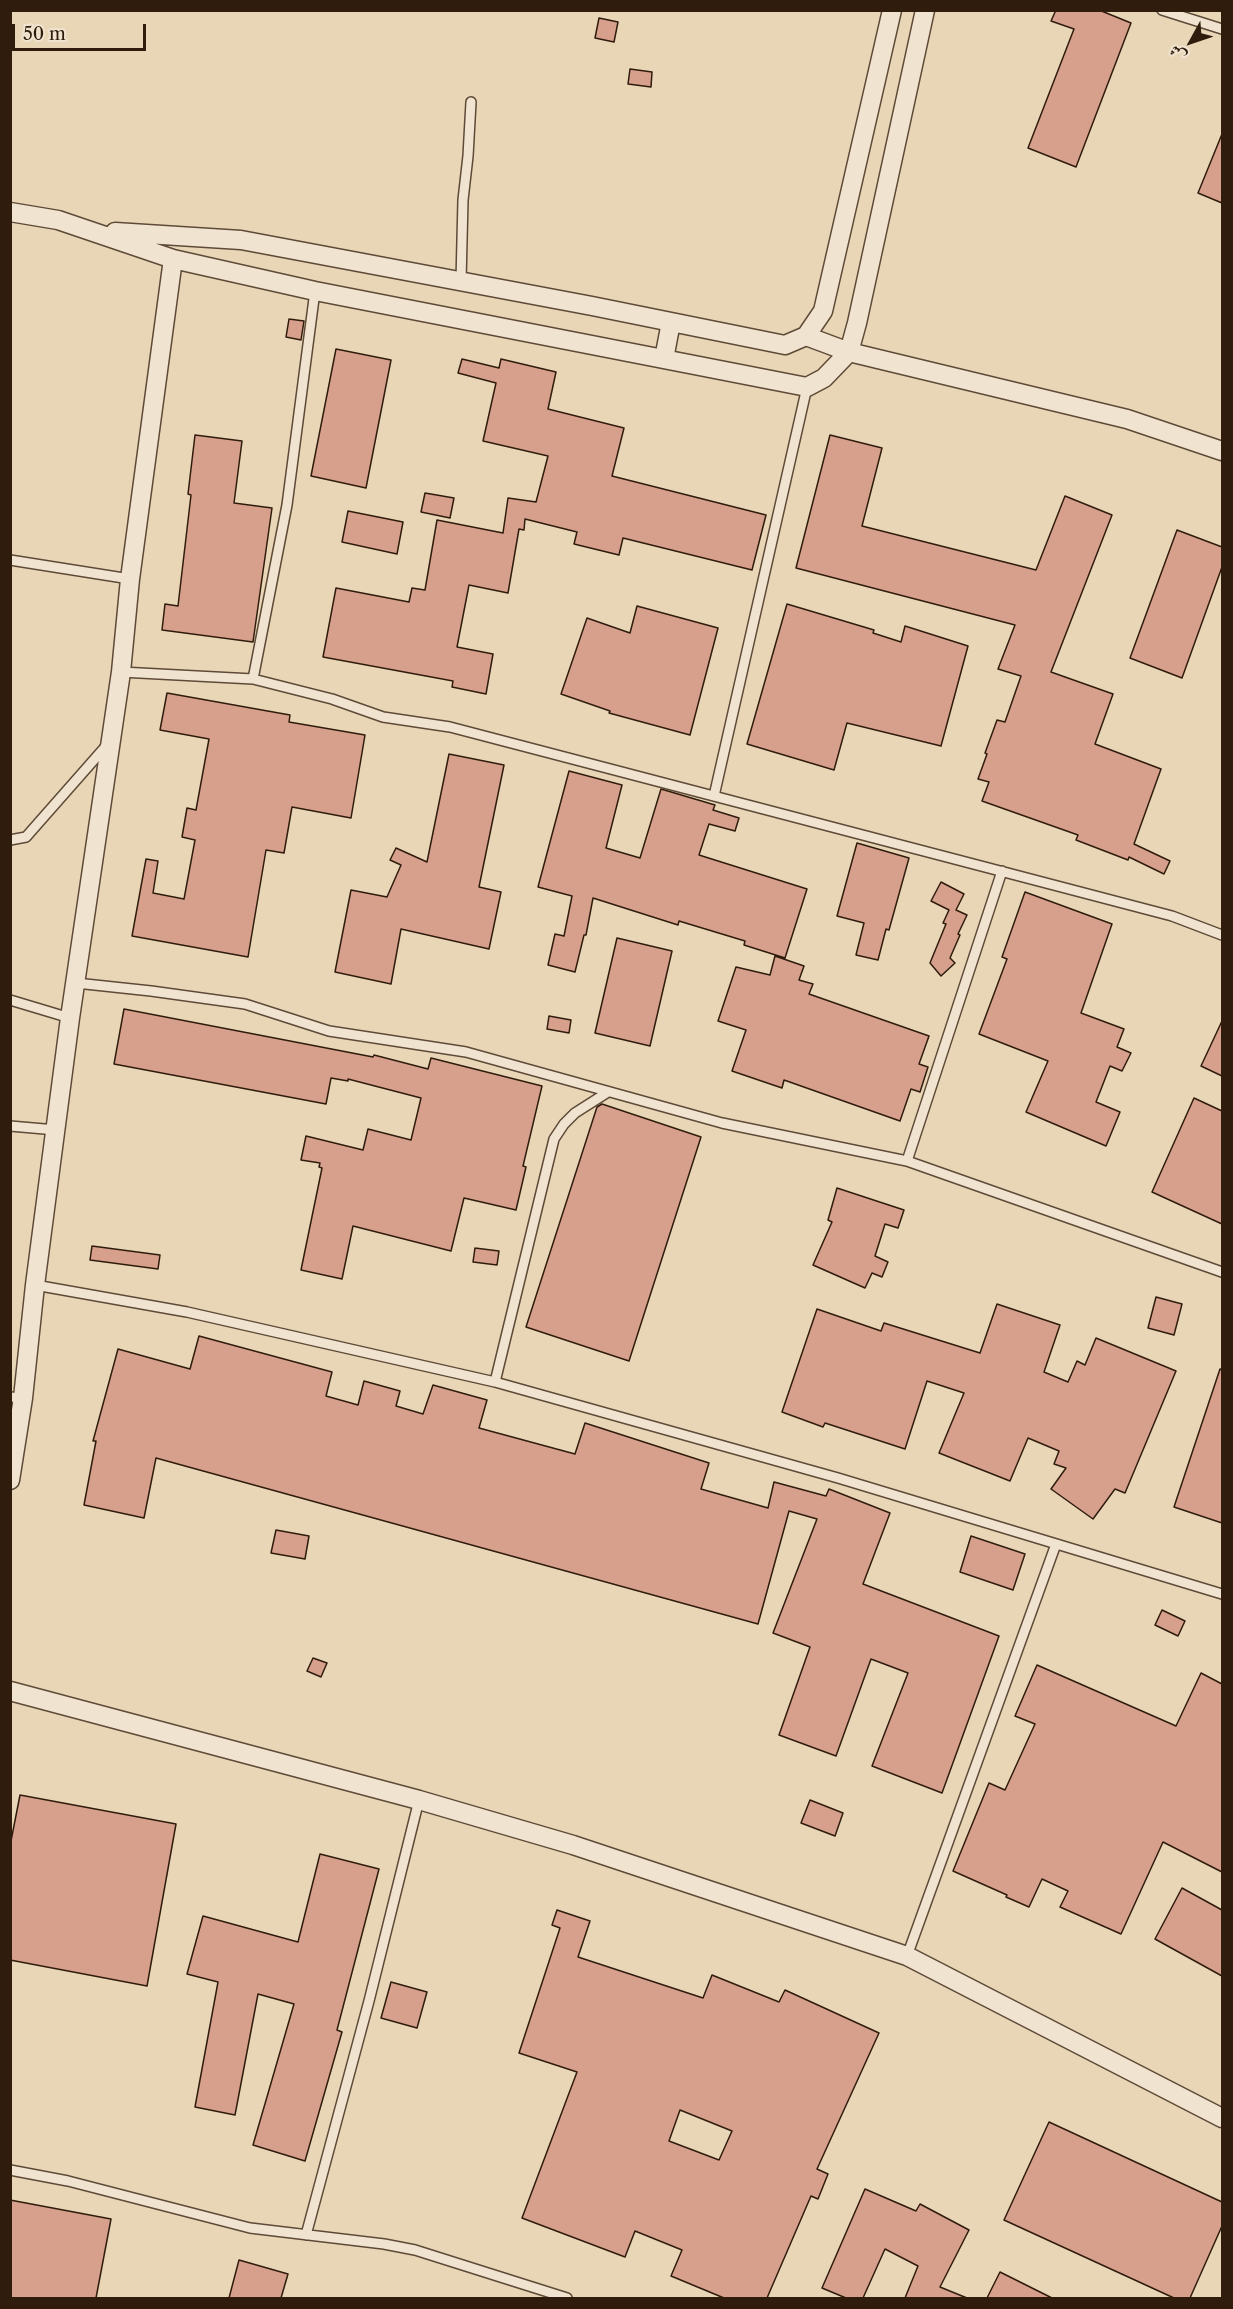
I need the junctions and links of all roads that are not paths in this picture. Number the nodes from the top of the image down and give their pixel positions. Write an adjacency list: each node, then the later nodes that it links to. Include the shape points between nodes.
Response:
1 (892, 10): 12 (street, via 823,311)
2 (925, 10): 13 (street)
3 (1162, 10): 4 (lane)
4 (1222, 29)
5 (471, 102): 9 (lane)
6 (10, 212): 7 (street, via 58,220)
7 (90, 231): 8 (street); 9 (street, via 241,240)
8 (173, 259): 10 (street); 18 (street)
9 (461, 281): 11 (street)
10 (315, 291): 14 (street); 20 (lane, via 287,505)
11 (671, 322): 12 (street, via 785,345); 14 (street)
12 (806, 336): 13 (street)
13 (849, 352): 15 (street, via 824,378); 16 (street, via 1127,418)
14 (664, 359): 15 (street)
15 (807, 387): 22 (lane)
16 (1222, 451)
17 (10, 560): 18 (lane)
18 (130, 579): 19 (street)
19 (121, 672): 20 (lane); 21 (street)
20 (253, 679): 22 (lane, via 383,717 450,727)
21 (109, 742): 23 (lane, via 26,837); 26 (street)
22 (714, 796): 24 (lane)
23 (10, 840)
24 (1002, 871): 25 (lane, via 1172,916); 32 (lane)
25 (1222, 935)
26 (76, 983): 28 (street); 29 (lane, via 245,1004 329,1032 466,1052)
27 (10, 1000): 28 (lane)
28 (70, 1018): 31 (street)
29 (608, 1092): 32 (lane, via 722,1123); 35 (lane, via 575,1113 554,1139)
30 (10, 1126): 31 (lane)
31 (56, 1130): 34 (street)
32 (907, 1161): 33 (lane)
33 (1222, 1272)
34 (35, 1285): 35 (lane, via 187,1311); 36 (street)
35 (495, 1382): 38 (lane)
36 (17, 1398): 37 (street)
37 (10, 1480)
38 (1056, 1544): 39 (lane); 42 (lane)
39 (1222, 1594)
40 (10, 1691): 41 (street)
41 (419, 1800): 42 (street, via 573,1845); 45 (lane)
42 (907, 1956): 43 (street)
43 (1222, 2118)
44 (10, 2170): 45 (lane, via 250,2228)
45 (306, 2235): 46 (lane, via 415,2250)
46 (567, 2298)

